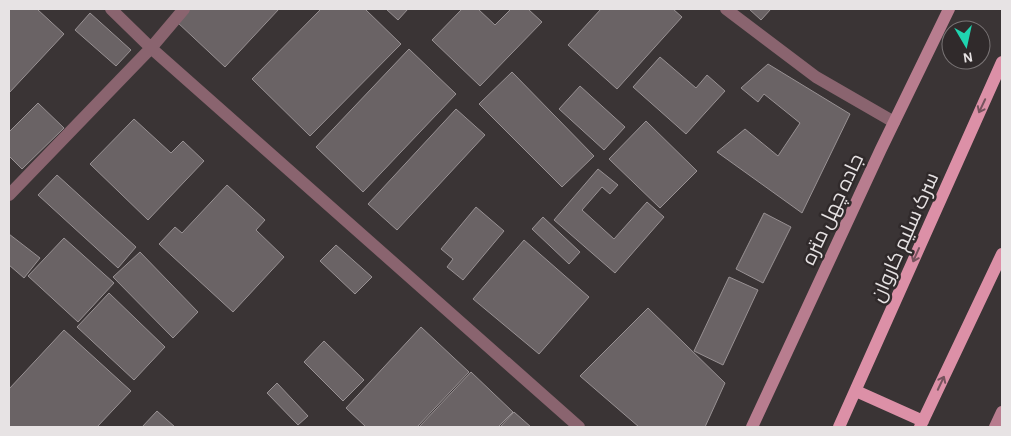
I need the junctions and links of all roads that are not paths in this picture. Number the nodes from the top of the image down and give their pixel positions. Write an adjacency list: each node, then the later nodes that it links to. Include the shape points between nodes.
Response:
1 (111, 9): 5 (street)
2 (184, 9): 5 (street)
3 (726, 9): 7 (street, via 816,77)
4 (949, 9): 7 (street, جاده چهل متره)
5 (151, 48): 8 (street); 13 (street)
6 (1002, 62): 10 (main road, سرک سلیم کاروان, one-way to 10)
7 (894, 122): 14 (street, جاده چهل متره)
8 (9, 195)
9 (1002, 254): 12 (main road, one-way to 9)
10 (856, 391): 12 (main road); 15 (main road, سرک سلیم کاروان)
11 (1002, 412): 16 (street)
12 (921, 424)
13 (579, 427)
14 (752, 427)
15 (839, 427)
16 (995, 427)

